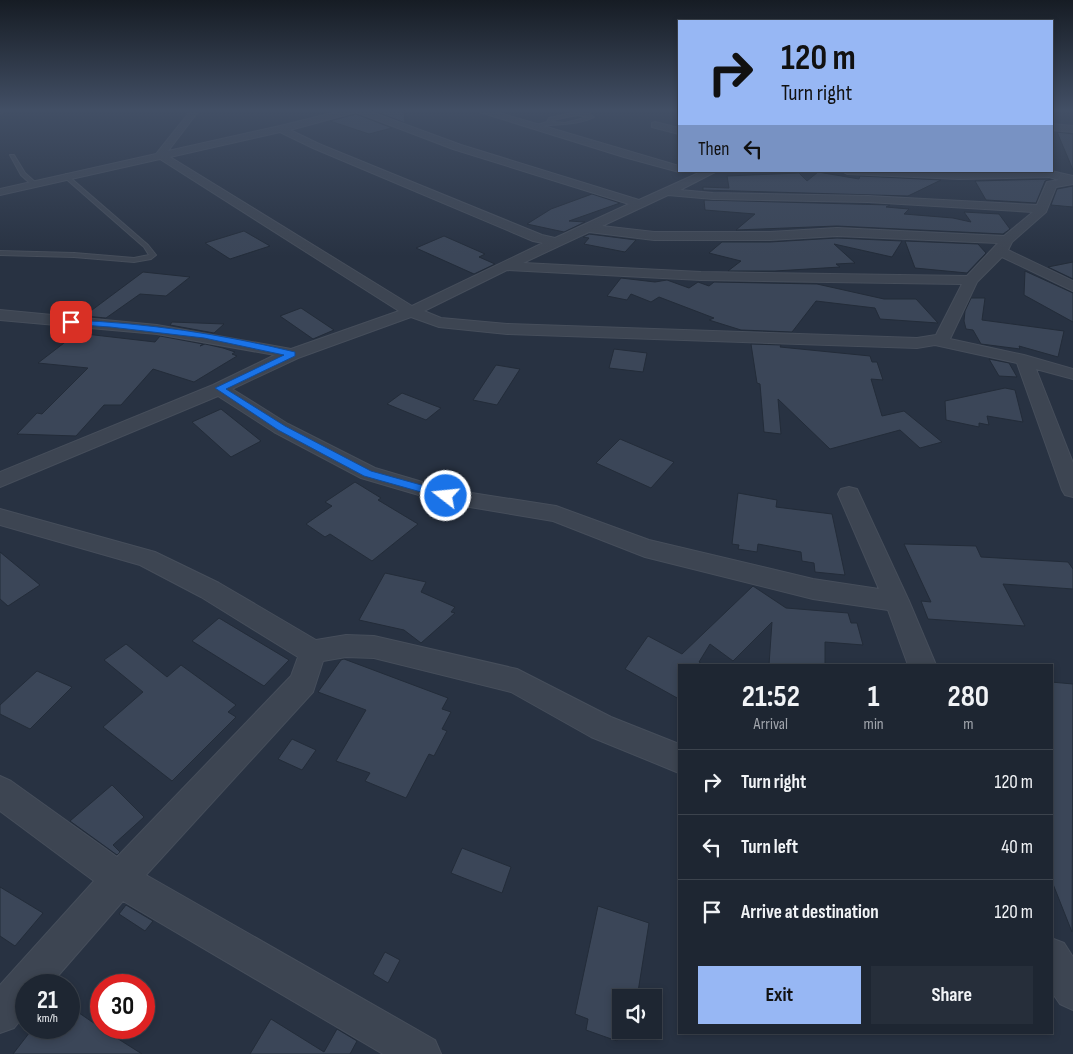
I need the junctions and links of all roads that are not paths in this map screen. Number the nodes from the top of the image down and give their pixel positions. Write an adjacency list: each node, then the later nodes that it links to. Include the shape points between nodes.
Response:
1 (13, 158): 12 (lane)
2 (146, 158): 10 (street)
3 (165, 158): 26 (street)
4 (345, 158): 20 (street, via 538,238)
5 (493, 158): 17 (street)
6 (635, 158): 7 (street)
7 (678, 170)
8 (870, 172): 11 (street, via 960,176 1049,174)
9 (708, 173): 15 (street)
10 (66, 176): 12 (street); 22 (lane, via 153,255 134,260)
11 (1073, 180): 13 (street)
12 (34, 184): 14 (street)
13 (1051, 184): 16 (street); 18 (street)
14 (0, 192)
15 (668, 192): 17 (street); 18 (street)
16 (1073, 193)
17 (641, 204): 19 (street)
18 (1042, 209): 21 (street)
19 (588, 228): 20 (street); 21 (street, via 654,236 770,236 836,232)
20 (557, 242): 23 (street)
21 (1003, 245): 24 (street); 25 (street)
22 (0, 253)
23 (506, 265): 24 (street, via 701,276); 26 (street)
24 (971, 280): 28 (street, via 942,339)
25 (1073, 287)
26 (412, 312): 28 (street, via 439,322 507,330 917,344); 29 (street)
27 (0, 315): 29 (street, via 204,336)
28 (934, 340): 30 (street)
29 (292, 354): 32 (street)
30 (1024, 360): 31 (street); 34 (street)
31 (1073, 374)
32 (219, 388): 33 (street); 37 (street, via 281,428 368,473 446,496 556,514 645,548 813,589)
33 (0, 480)
34 (1073, 490)
35 (849, 494): 37 (street)
36 (0, 517): 38 (street, via 147,558 210,590)
37 (897, 601): 39 (street)
38 (314, 652): 40 (street, via 346,646 374,647 517,682 601,727); 42 (street, via 303,683)
39 (922, 664)
40 (678, 759)
41 (0, 792): 42 (street)
42 (119, 880): 45 (street); 46 (street)
43 (1053, 959): 44 (street)
44 (1073, 992)
45 (0, 1014)
46 (421, 1054)

